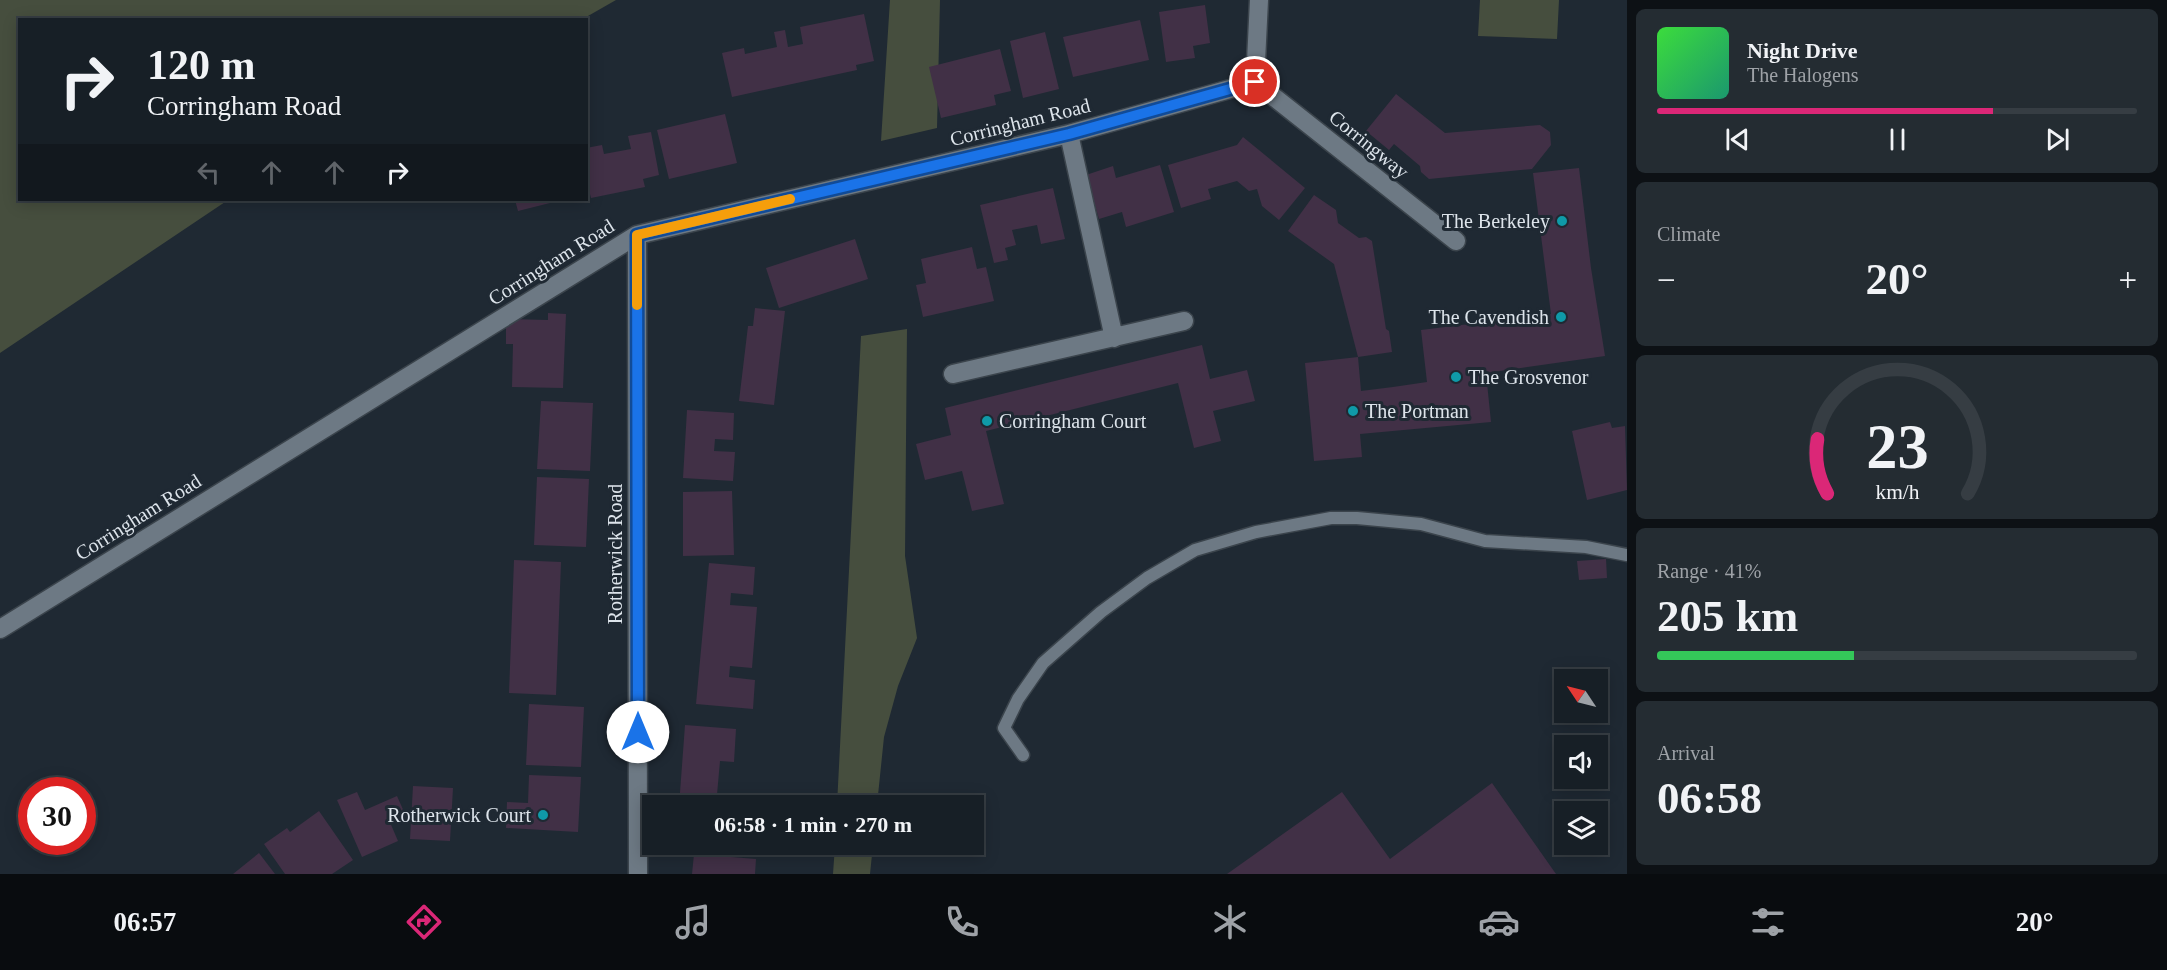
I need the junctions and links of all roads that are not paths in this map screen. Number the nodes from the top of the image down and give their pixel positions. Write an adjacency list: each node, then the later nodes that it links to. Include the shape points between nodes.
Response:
1 (1259, 0): 2 (street)
2 (1255, 82): 3 (street, Corringham Road); 5 (street, Corringway)
3 (1069, 134): 4 (street, Corringham Road); 7 (street)
4 (637, 235): 10 (street, Corringham Road); 12 (street, Rotherwick Road)
5 (1456, 242)
6 (1184, 321): 7 (street)
7 (1114, 339): 8 (street)
8 (953, 374)
9 (1627, 555): 11 (lane, via 1586,547 1485,542 1421,524 1357,518 1331,518 1256,532 1195,550 1147,578 1101,612 1043,663 1004,728)
10 (0, 629)
11 (1023, 755)
12 (638, 874)

